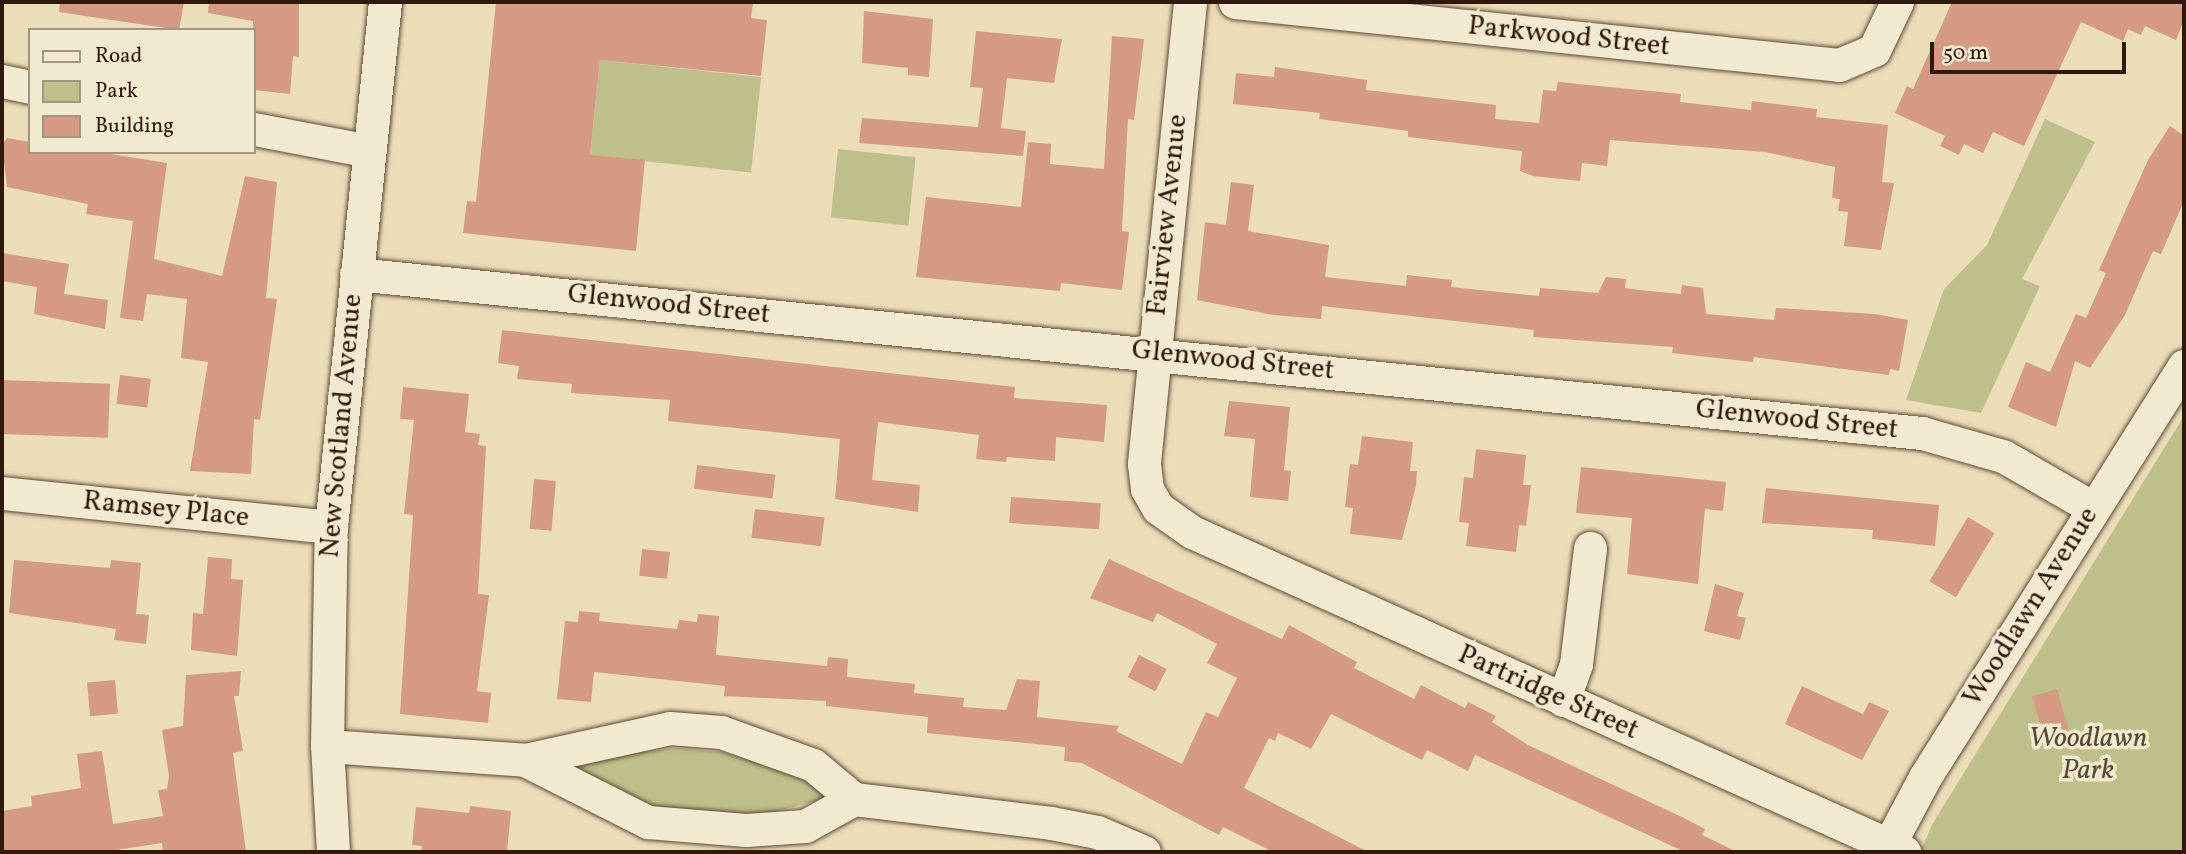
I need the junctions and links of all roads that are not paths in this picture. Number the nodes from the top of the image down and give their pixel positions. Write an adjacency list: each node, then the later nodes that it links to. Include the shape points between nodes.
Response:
1 (385, 2): 8 (street, New Scotland Avenue)
2 (1190, 2): 10 (street, Fairview Avenue)
3 (1235, 2): 4 (street, Parkwood Street, via 1831,65 1861,60 1878,44)
4 (1897, 2)
5 (2, 82): 6 (street)
6 (28, 87)
7 (256, 129): 8 (street)
8 (369, 150): 9 (street, New Scotland Avenue)
9 (356, 274): 10 (street, Glenwood Street); 14 (street, New Scotland Avenue)
10 (1154, 353): 13 (street, Glenwood Street, via 1922,433 2003,456); 15 (street, Fairview Avenue, via 1145,482 1162,513)
11 (2184, 366): 13 (street, Woodlawn Avenue)
12 (2, 493): 14 (street, Ramsey Place)
13 (2093, 508): 21 (street, Woodlawn Avenue, via 1925,777)
14 (331, 527): 18 (street, New Scotland Avenue)
15 (1192, 532): 17 (street, Partridge Street)
16 (1590, 548): 17 (street, via 1576,664)
17 (1563, 700): 21 (street, Partridge Street)
18 (327, 746): 19 (street); 22 (street, New Scotland Avenue)
19 (525, 760): 20 (street, via 670,728 721,732 813,765); 20 (street, via 648,822 746,830 805,826)
20 (854, 799): 23 (street, via 1051,823 1097,832)
21 (1893, 850)
22 (332, 852)
23 (1144, 852)

